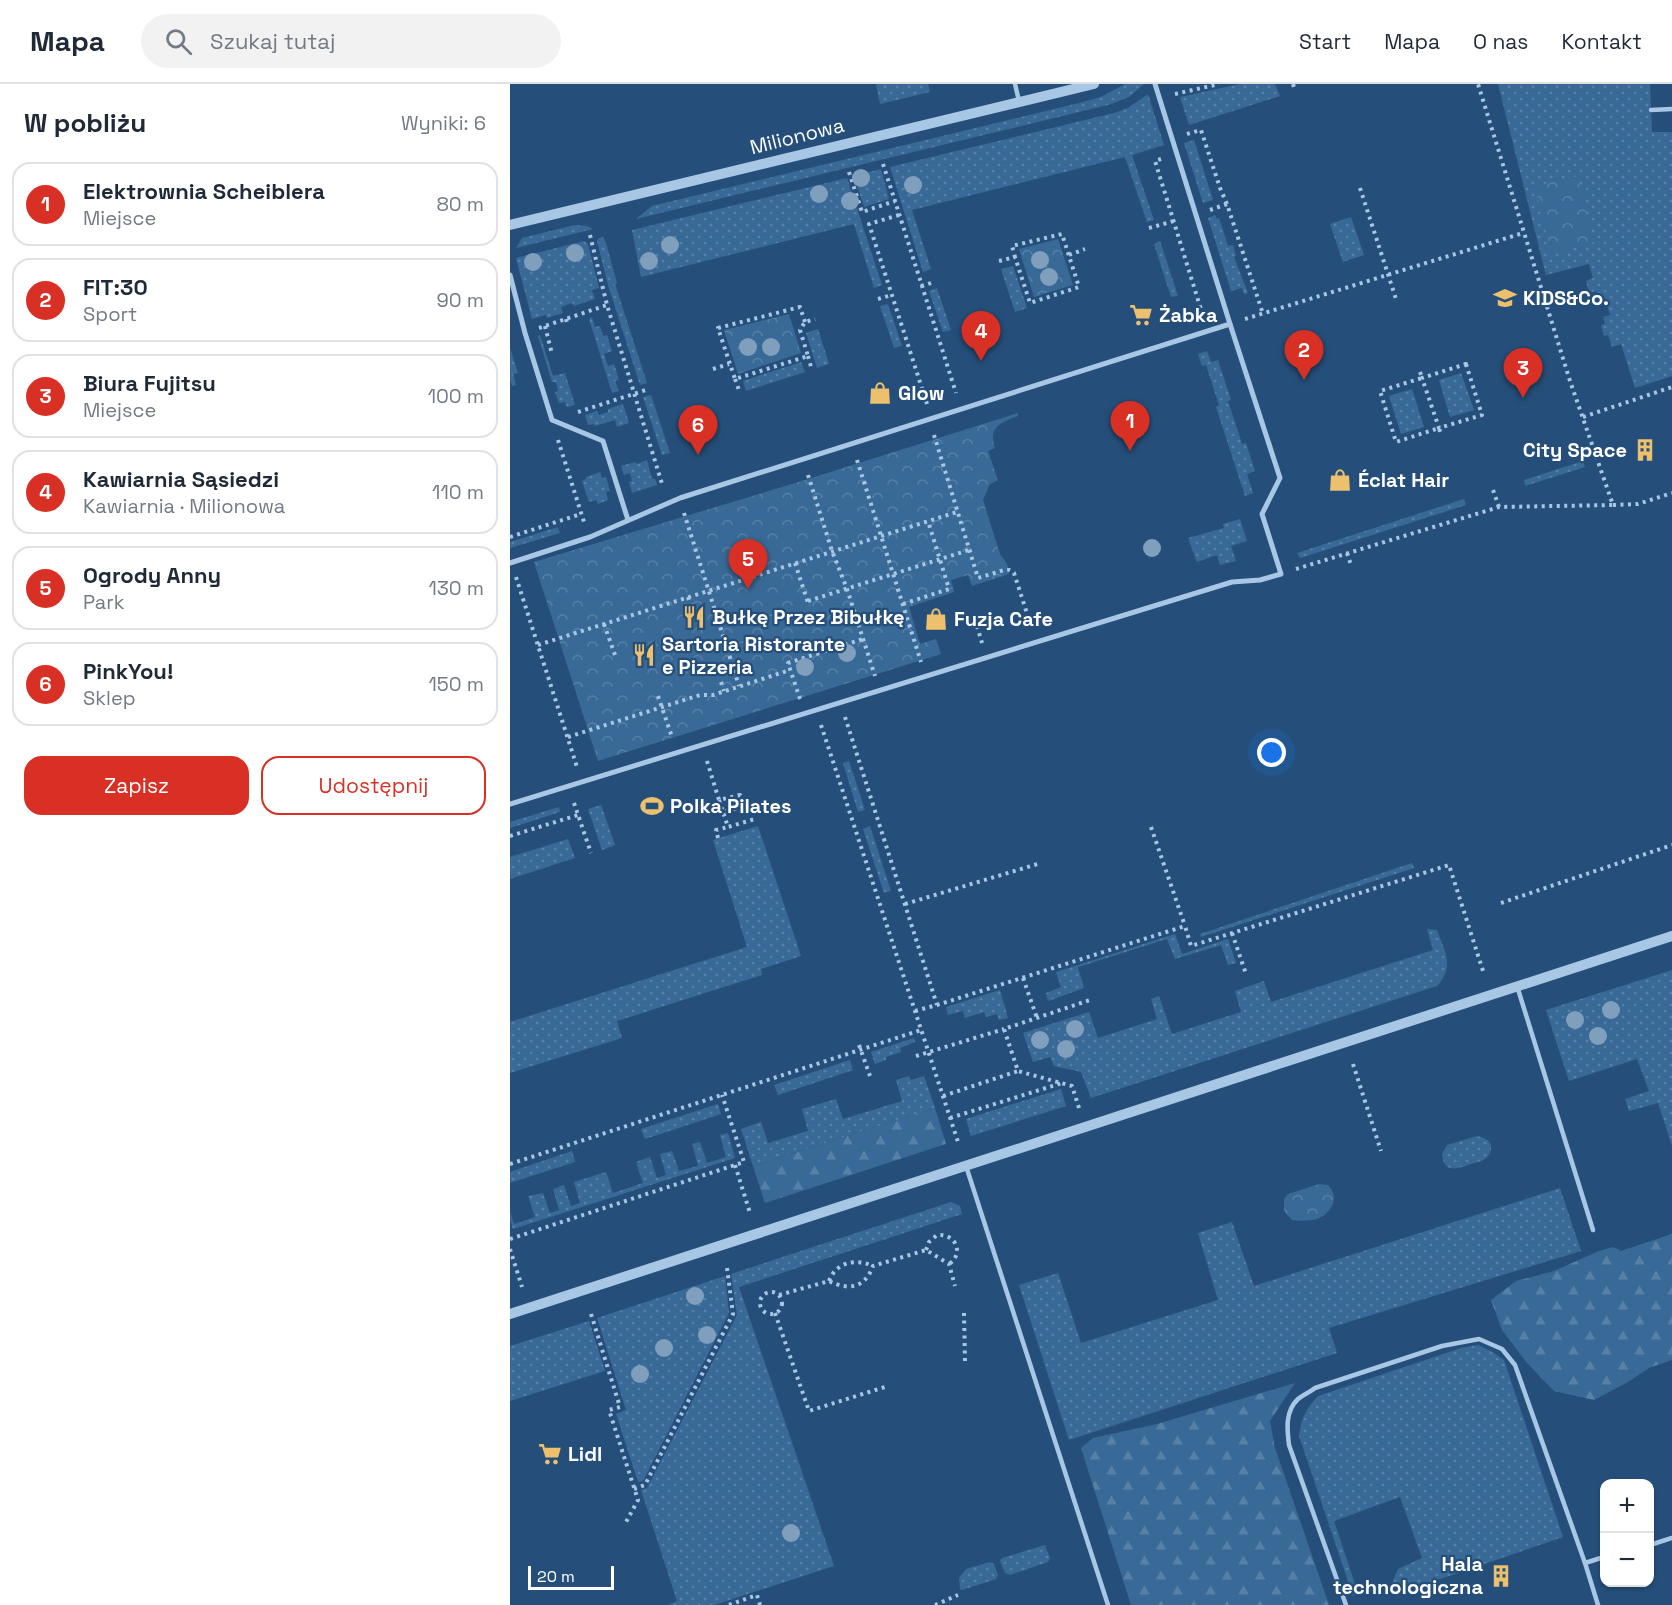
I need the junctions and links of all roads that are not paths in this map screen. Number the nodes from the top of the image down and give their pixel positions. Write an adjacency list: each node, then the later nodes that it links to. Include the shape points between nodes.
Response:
1 (1016, 84): 4 (lane)
2 (1094, 84): 4 (street, Milionowa)
3 (1155, 84): 9 (street)
4 (1019, 101): 7 (street, Milionowa)
5 (1672, 109): 6 (lane)
6 (1651, 110)
7 (510, 225)
8 (510, 275): 10 (street, via 552,420 603,441)
9 (1230, 324): 10 (street, via 680,498); 12 (street, via 1280,478 1262,514 1281,574 1232,582)
10 (628, 520): 11 (street, via 590,537)
11 (511, 562)
12 (510, 804)
13 (1672, 936): 14 (street)
14 (1517, 986): 15 (street); 16 (lane)
15 (966, 1166): 17 (street); 22 (lane)
16 (1593, 1230)
17 (510, 1314)
18 (1672, 1538): 19 (lane)
19 (1654, 1544)
20 (1600, 1558): 21 (lane)
21 (1585, 1563): 23 (lane, via 1515,1365 1502,1349 1479,1339 1470,1340 1315,1389 1297,1400 1289,1412 1289,1445); 24 (lane)
22 (1108, 1605)
23 (1346, 1605)
24 (1598, 1605)

